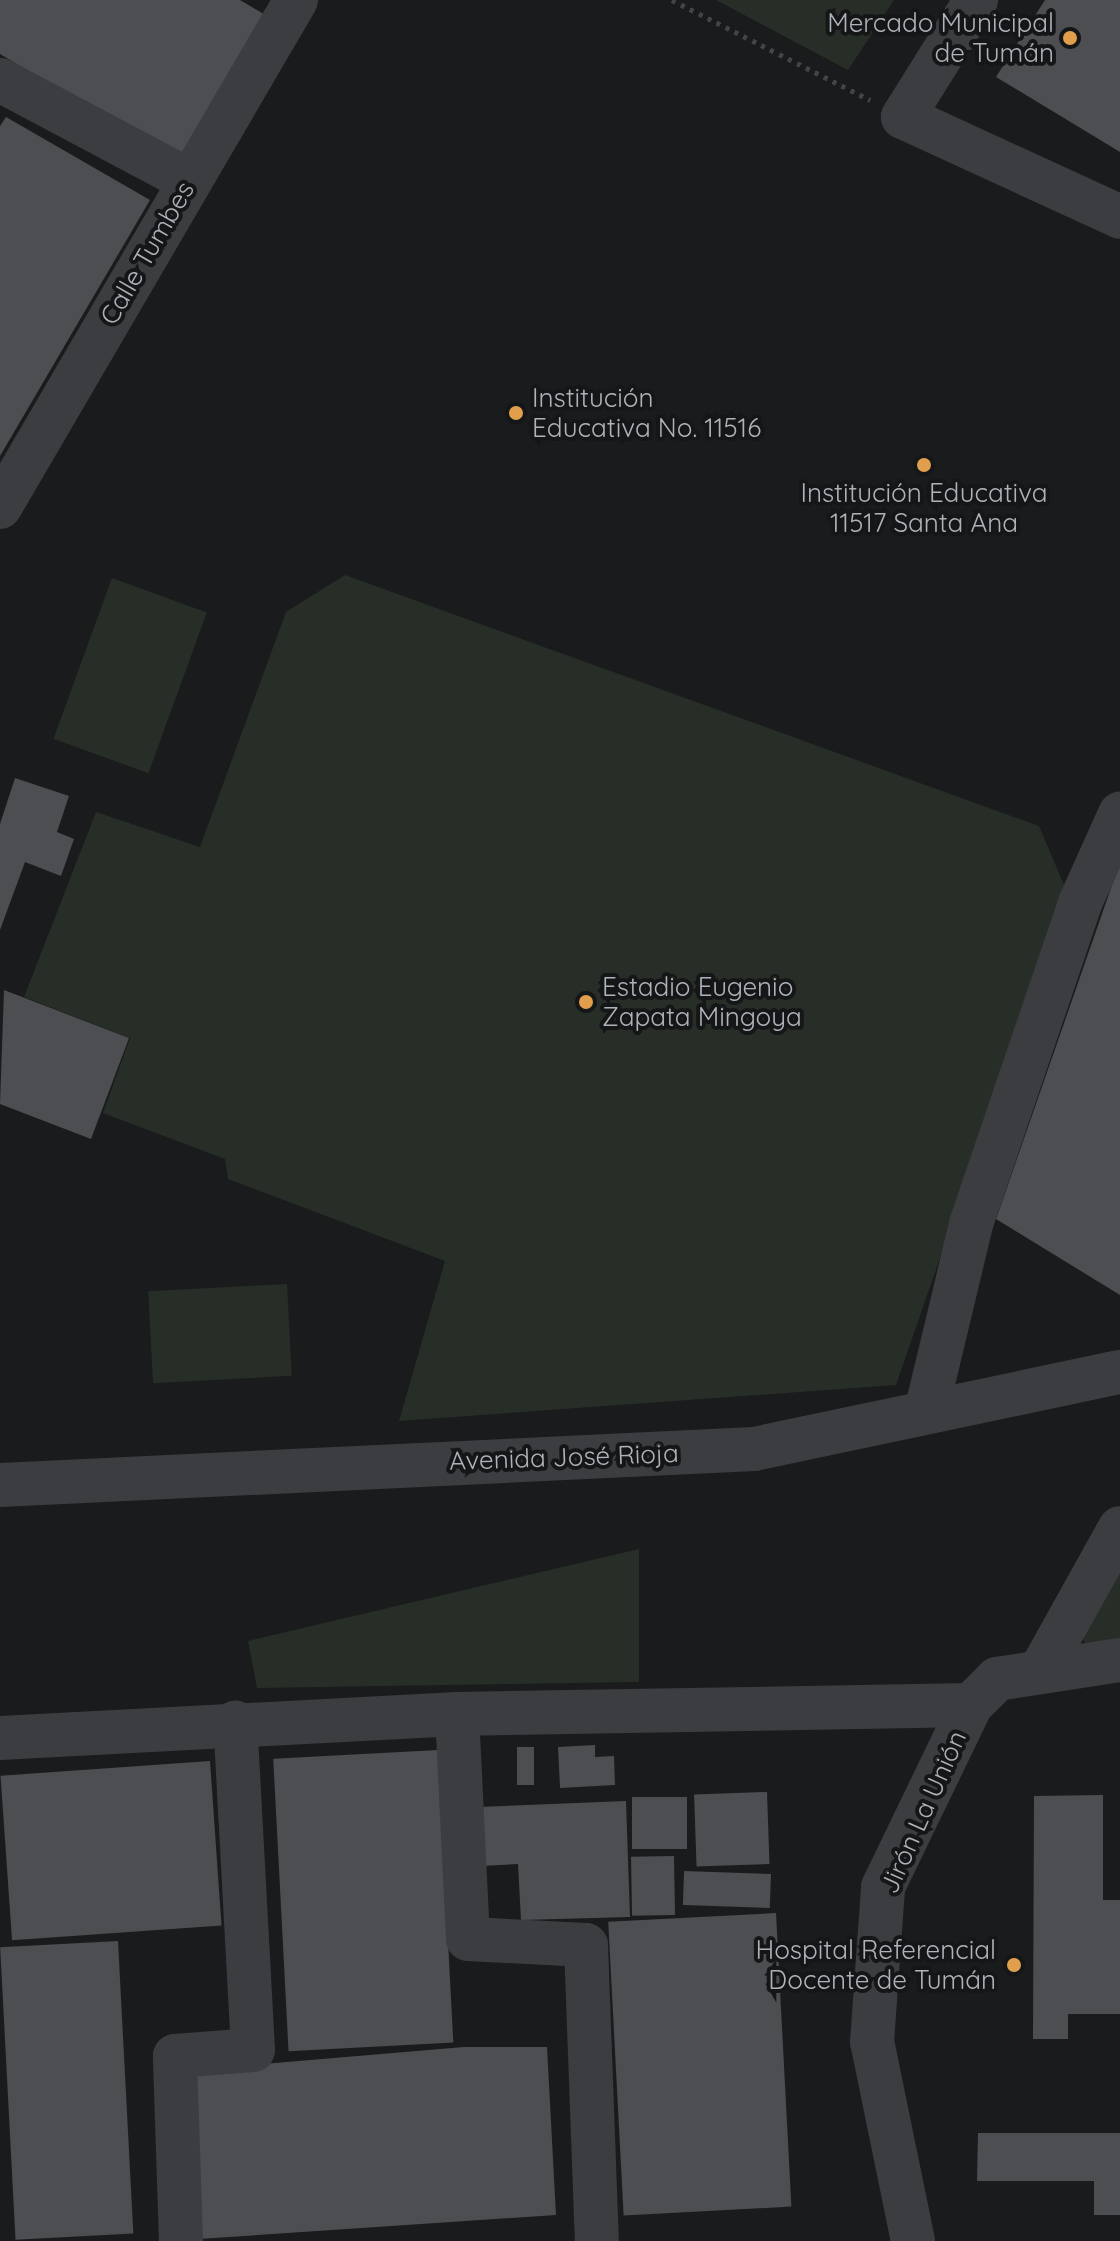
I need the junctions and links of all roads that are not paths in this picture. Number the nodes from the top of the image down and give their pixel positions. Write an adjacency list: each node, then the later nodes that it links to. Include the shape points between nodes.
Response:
1 (296, 0): 4 (street, Calle Tumbes)
2 (976, 0): 5 (street, via 903,117)
3 (0, 80): 4 (street)
4 (188, 180): 6 (street, Calle Tumbes)
5 (1120, 217)
6 (0, 507)
7 (1120, 814): 9 (street, via 1080,903 972,1221)
8 (1120, 1372): 9 (street, Avenida José Rioja)
9 (926, 1412): 10 (street, Avenida José Rioja, via 754,1449)
10 (0, 1485)
11 (1120, 1528): 13 (street)
12 (1120, 1660): 13 (street)
13 (1042, 1668): 14 (street)
14 (984, 1692): 15 (street); 20 (street, Jirón La Unión, via 883,1887 872,2042)
15 (457, 1714): 16 (street); 19 (street, via 468,1939 586,1945)
16 (235, 1722): 17 (street); 18 (street, via 253,2050 175,2056)
17 (0, 1738)
18 (181, 2241)
19 (597, 2241)
20 (913, 2241)

